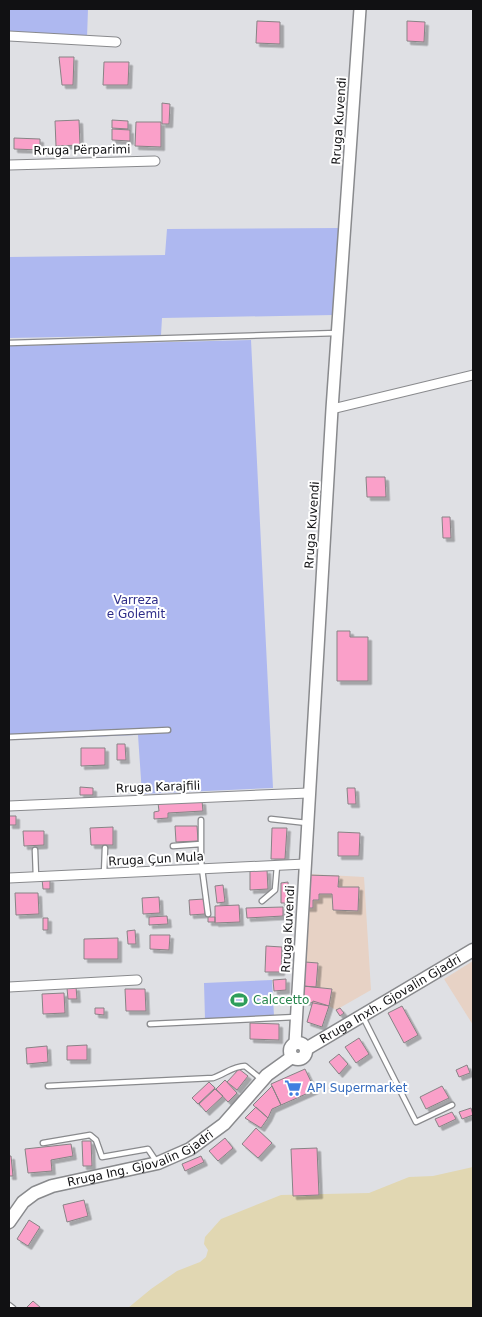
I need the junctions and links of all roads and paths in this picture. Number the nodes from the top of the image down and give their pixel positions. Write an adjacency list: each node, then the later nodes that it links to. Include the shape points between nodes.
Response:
1 (360, 9): 6 (street, Rruga Kuvendi)
2 (9, 36): 3 (street)
3 (116, 42)
4 (155, 161): 5 (street, Rruga Përparimi)
5 (9, 165)
6 (337, 333): 7 (lane); 9 (street, Rruga Kuvendi)
7 (9, 343)
8 (473, 375): 9 (street)
9 (332, 409): 12 (street, Rruga Kuvendi)
10 (168, 730): 11 (lane)
11 (9, 737)
12 (308, 793): 13 (street, Rruga Karajfili); 16 (street, Rruga Kuvendi)
13 (9, 806)
14 (271, 819): 16 (lane)
15 (201, 820): 17 (lane)
16 (307, 823): 21 (street, Rruga Kuvendi)
17 (201, 844): 18 (lane); 23 (lane)
18 (173, 846)
19 (104, 848): 24 (lane)
20 (35, 850): 25 (lane)
21 (305, 864): 22 (street, Rruga Çun Mula); 33 (street, Rruga Kuvendi)
22 (276, 865): 23 (street, Rruga Çun Mula); 27 (lane, via 275,890)
23 (203, 869): 24 (street, Rruga Çun Mula); 28 (lane)
24 (104, 874): 25 (street, Rruga Çun Mula)
25 (36, 877): 26 (street, Rruga Çun Mula)
26 (9, 878)
27 (262, 901)
28 (208, 914)
29 (473, 950): 32 (main road, Rruga Inxh. Gjovalin Gjadri)
30 (137, 980): 31 (street)
31 (9, 987)
32 (363, 1016): 35 (main road, Rruga Inxh. Gjovalin Gjadri); 38 (lane, via 416,1122)
33 (296, 1017): 34 (lane); 35 (street, Rruga Kuvendi)
34 (150, 1024)
35 (300, 1046): 36 (main road, Rruga Inxh. Gjovalin Gjadri, via 302,1059 292,1057)
36 (262, 1080): 37 (lane, via 245,1066 236,1066 213,1078); 40 (main road, Rruga Ing. Gjovalin Gjadri, via 224,1124 175,1157)
37 (48, 1086)
38 (452, 1105)
39 (43, 1143): 40 (lane, via 90,1135 96,1140 102,1157 148,1148)
40 (158, 1163): 41 (main road, Rruga Ing. Gjovalin Gjadri, via 52,1186 23,1202)
41 (9, 1222)
42 (9, 1305): 43 (lane)
43 (13, 1308)

